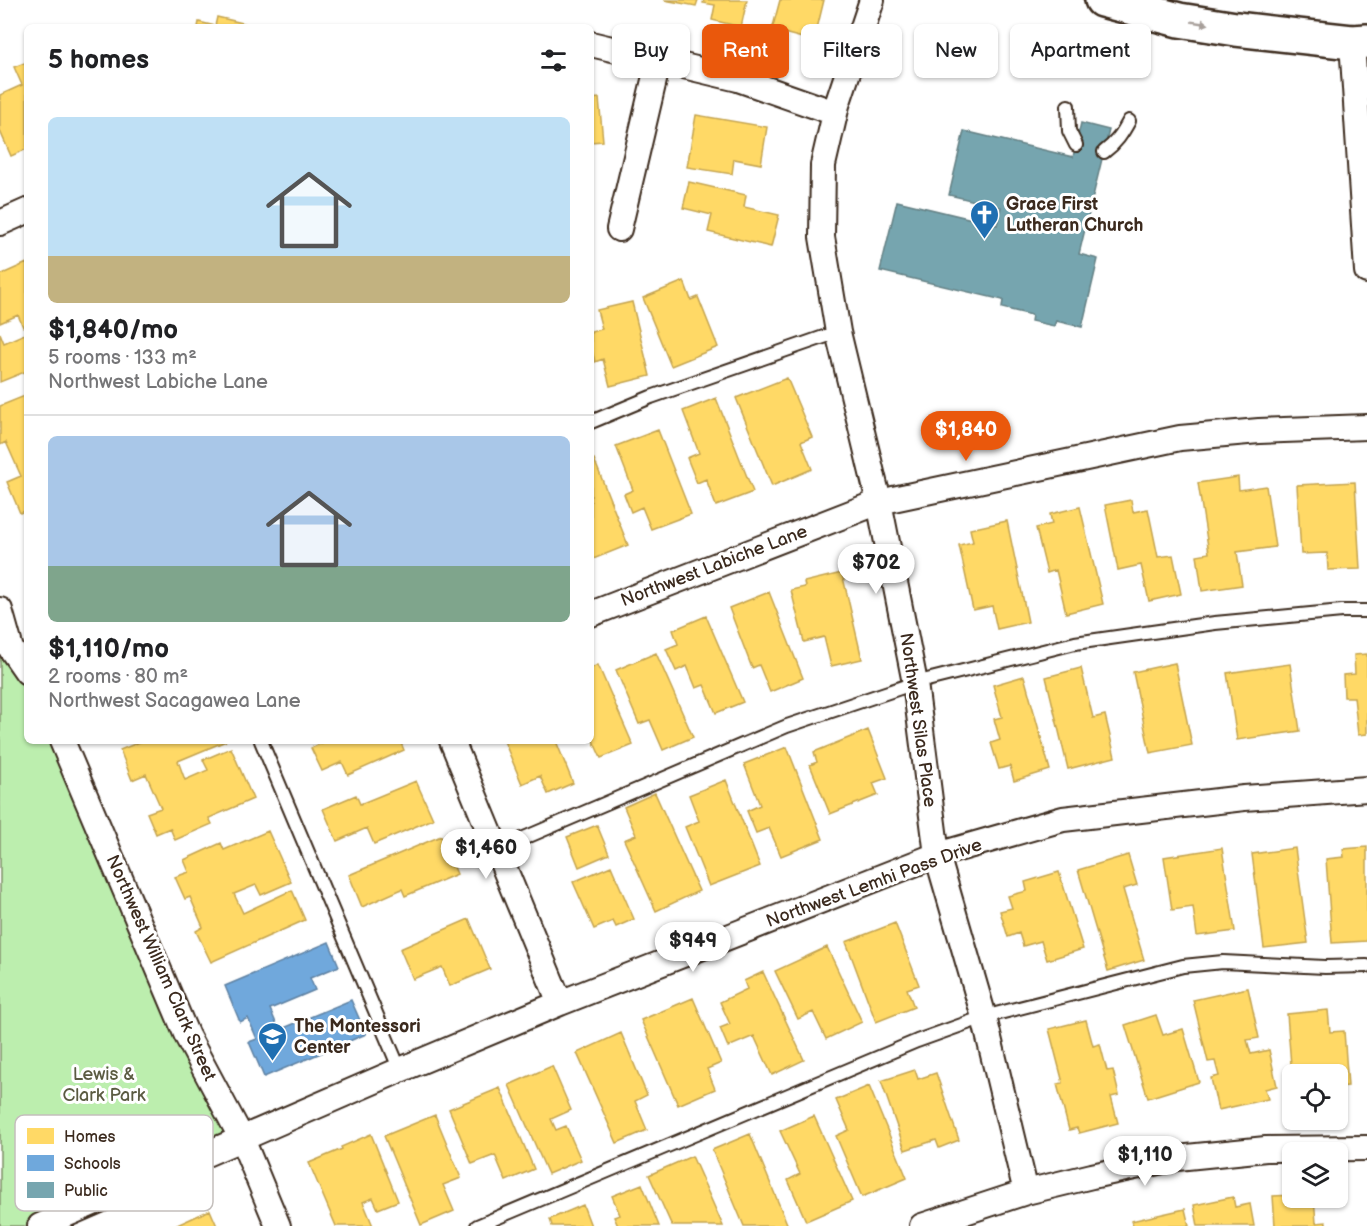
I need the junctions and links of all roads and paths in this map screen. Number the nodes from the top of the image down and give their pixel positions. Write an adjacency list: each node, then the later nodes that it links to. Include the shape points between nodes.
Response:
1 (872, 0): 9 (street, Northwest Silas Place)
2 (1102, 0): 3 (main road, one-way to 3, via 1179,20)
3 (1359, 42): 16 (street)
4 (594, 45): 5 (street)
5 (612, 49)
6 (690, 67): 9 (street)
7 (655, 78): 15 (street)
8 (1068, 106): 11 (lane, via 1069,131)
9 (835, 113): 17 (street, Northwest Silas Place, via 823,165 822,237)
10 (1129, 121): 12 (lane, via 1114,145)
11 (1076, 145)
12 (1104, 152)
13 (24, 212): 14 (street)
14 (0, 223)
15 (619, 230)
16 (1367, 271)
17 (838, 332): 18 (lane); 20 (street, Northwest Silas Place)
18 (594, 421)
19 (1367, 428): 20 (street, Northwest Labiche Lane, via 1180,438)
20 (879, 502): 23 (street, Northwest Labiche Lane); 26 (street, Northwest Silas Place)
21 (0, 610): 24 (street)
22 (1367, 611): 26 (lane, via 1215,623 1075,643)
23 (594, 613)
24 (5, 652): 25 (street)
25 (24, 669)
26 (915, 683): 31 (lane, via 787,726); 32 (street, Northwest Silas Place)
27 (63, 744): 37 (street, Northwest William Clark Street, via 187,1036)
28 (262, 744): 36 (lane)
29 (453, 744): 31 (street)
30 (1367, 789): 32 (street, Northwest Lemhi Pass Drive, via 1244,798 1063,819)
31 (496, 850): 34 (street)
32 (937, 855): 34 (street, Northwest Lemhi Pass Drive); 35 (street, Northwest Silas Place)
33 (1367, 966): 35 (lane, via 1223,962 1183,966)
34 (560, 1003): 36 (street, Northwest Lemhi Pass Drive)
35 (984, 1017): 40 (street, Northwest Silas Place); 44 (lane, via 906,1045)
36 (400, 1070): 37 (street, Northwest Lemhi Pass Drive)
37 (242, 1139): 39 (street, Northwest Lemhi Pass Drive); 43 (street, Northwest William Clark Street)
38 (1367, 1149): 40 (street, via 1266,1149 1177,1158)
39 (213, 1151)
40 (1026, 1192): 45 (street)
41 (75, 1211): 42 (street, Northwest Lemhi Pass Drive)
42 (40, 1226)
43 (278, 1226)
44 (477, 1226)
45 (922, 1226)

